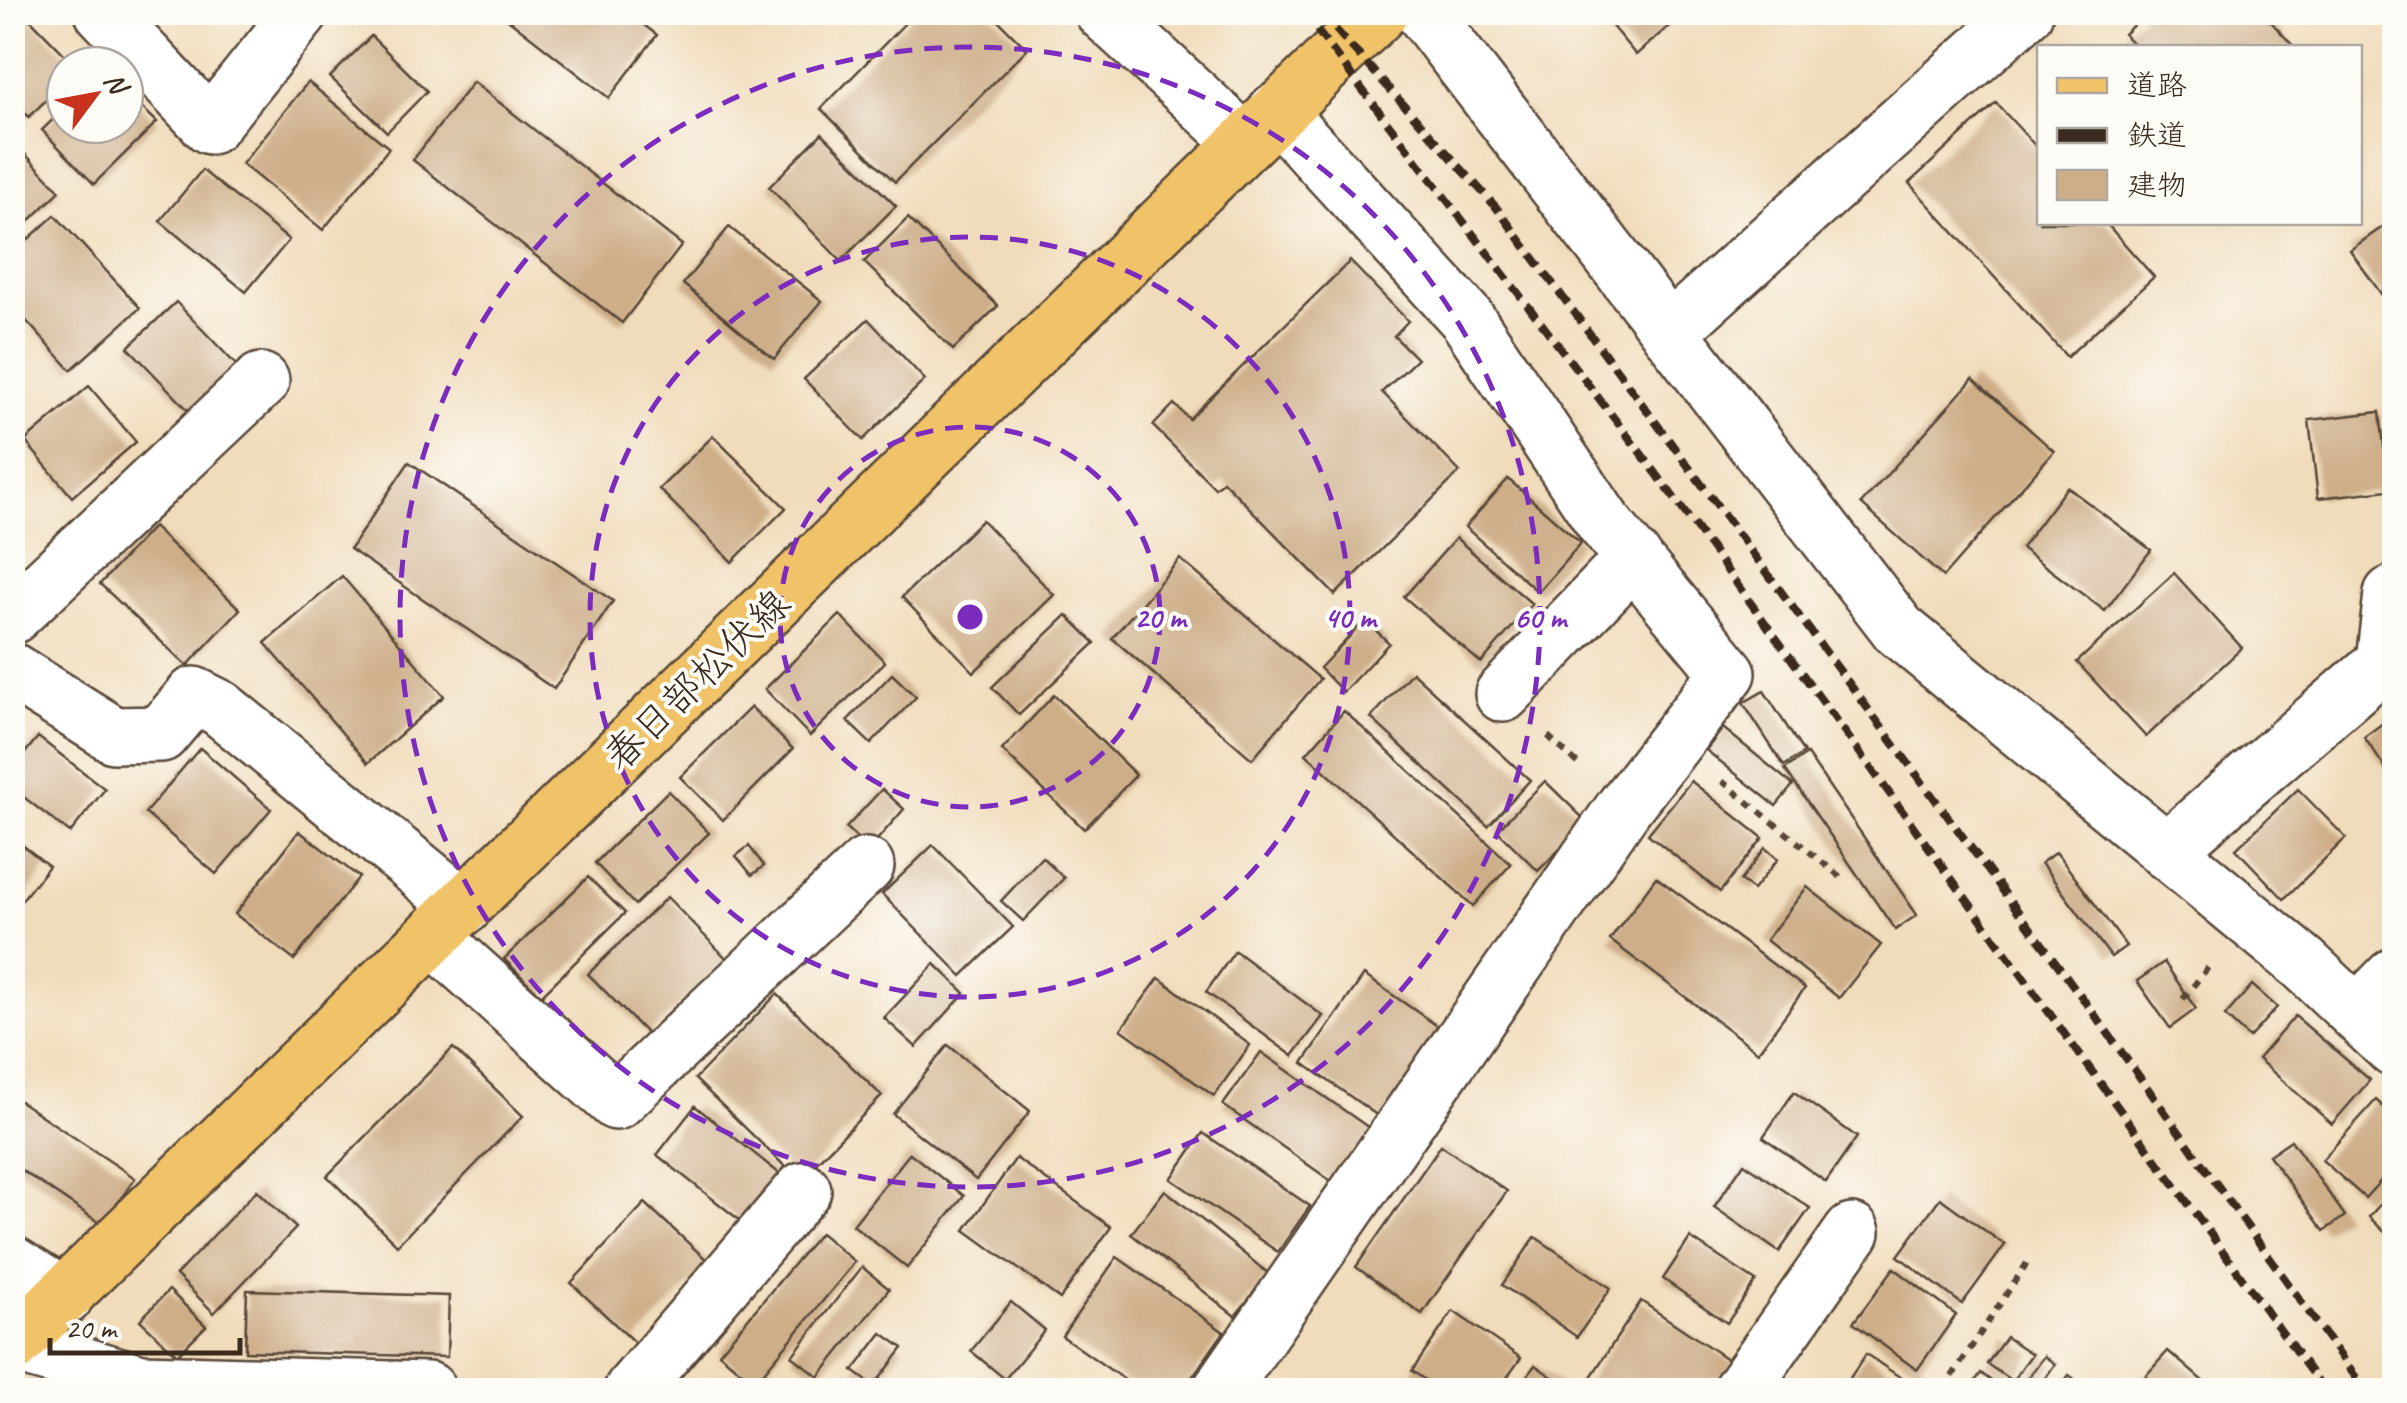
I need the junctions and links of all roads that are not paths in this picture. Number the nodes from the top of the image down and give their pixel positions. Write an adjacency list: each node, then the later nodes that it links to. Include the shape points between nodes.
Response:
1 (103, 12): 2 (street, via 210,126)
2 (301, 12)
3 (1103, 12): 7 (street, via 1138,72)
4 (1380, 12): 7 (main road, 春日部松伏線)
5 (1423, 12): 8 (street)
6 (2025, 12): 8 (street)
7 (1260, 127): 10 (street, via 1466,318); 17 (main road, 春日部松伏線, via 1124,239)
8 (1669, 332): 15 (street, via 1898,630)
9 (261, 382): 12 (street)
10 (1634, 558): 14 (street); 26 (street, via 1728,673 1624,806)
11 (2392, 594): 15 (street, via 2384,662)
12 (12, 616)
13 (18, 687): 17 (street, via 114,735 161,734 194,696 220,708)
14 (1503, 694)
15 (2166, 851): 18 (street)
16 (866, 866): 17 (street, via 616,1102)
17 (449, 922): 22 (main road, 春日部松伏線)
18 (2382, 1012)
19 (803, 1190): 25 (street)
20 (1852, 1232): 27 (street)
21 (12, 1264): 22 (street)
22 (65, 1297): 23 (main road, 春日部松伏線)
23 (13, 1345): 24 (street, via 141,1382)
24 (428, 1390)
25 (632, 1390)
26 (1221, 1390)
27 (1741, 1390)

